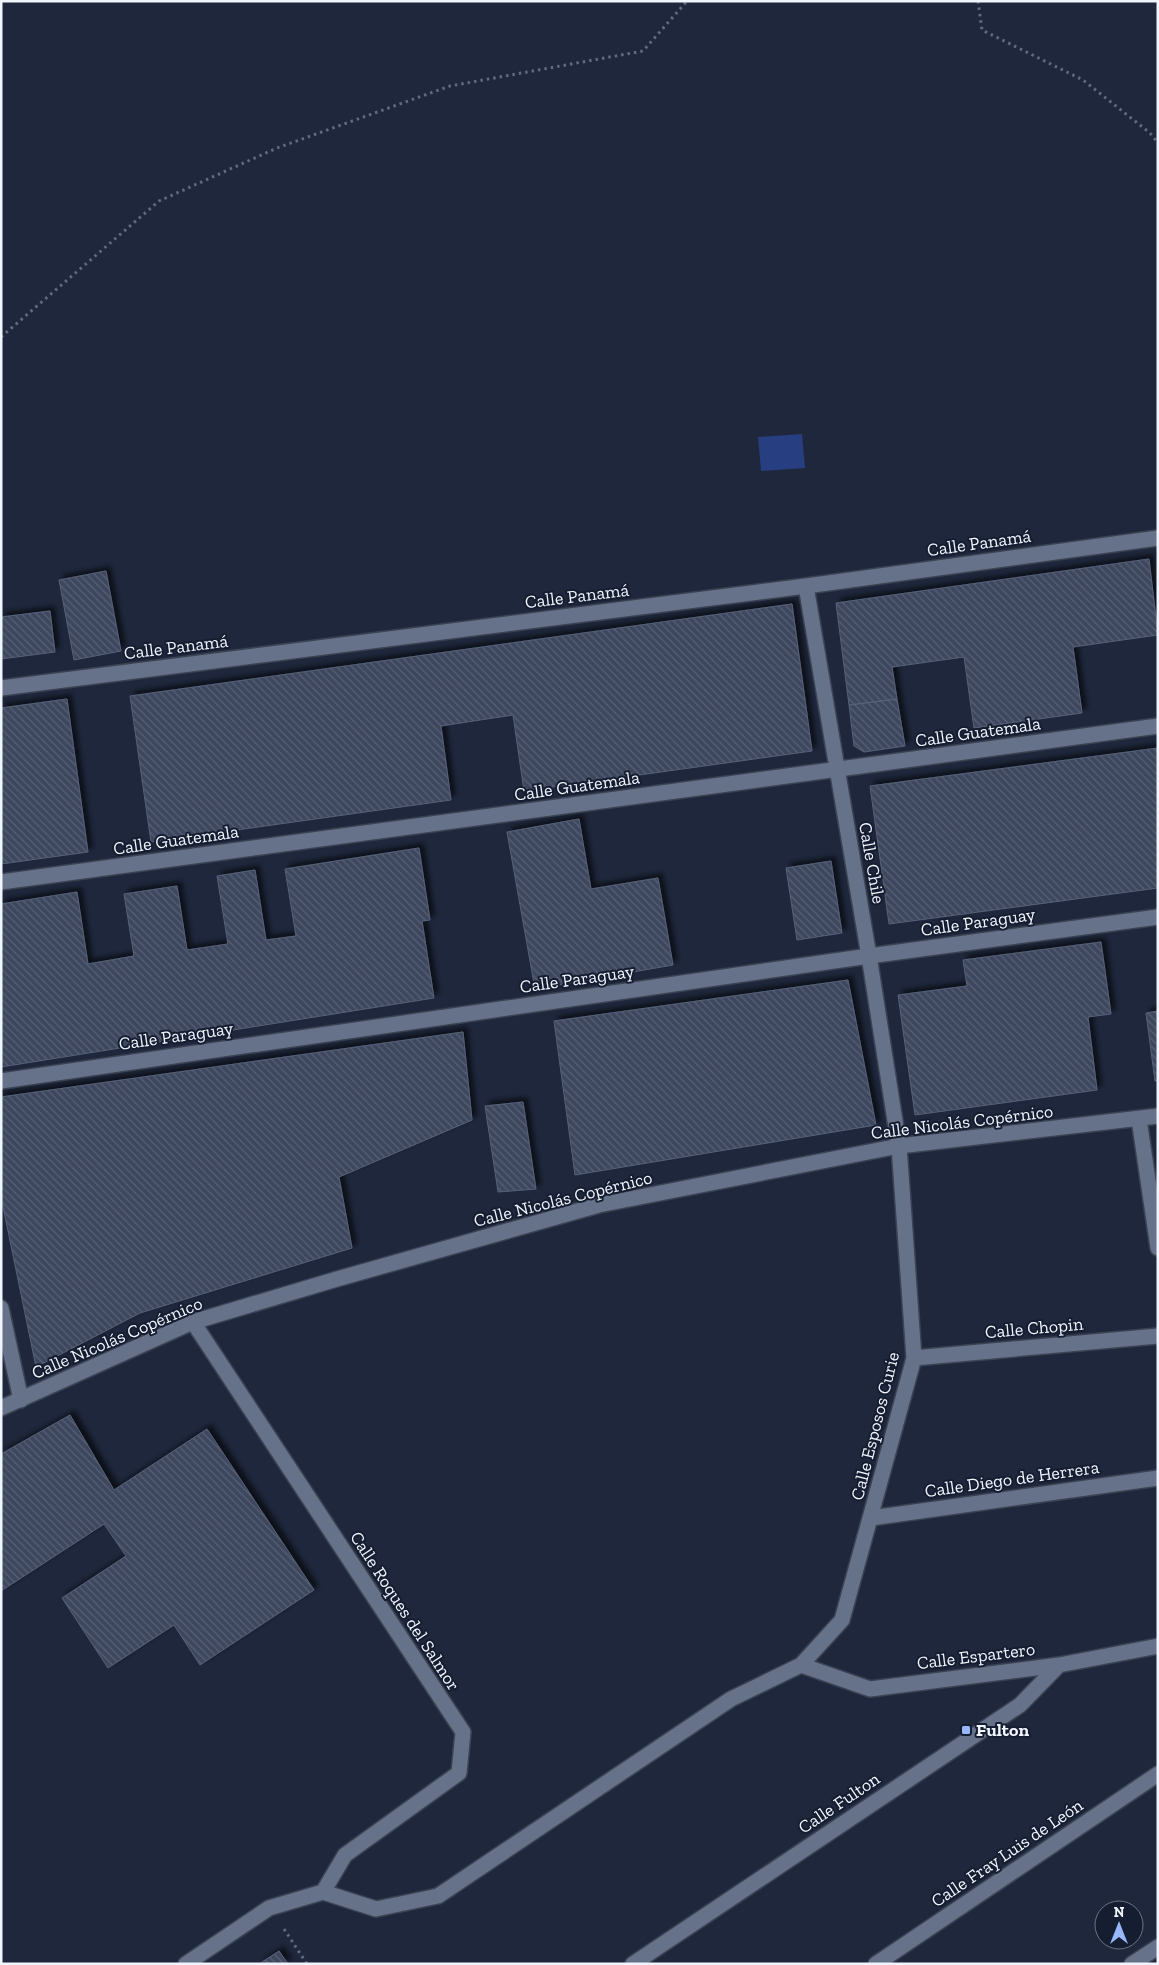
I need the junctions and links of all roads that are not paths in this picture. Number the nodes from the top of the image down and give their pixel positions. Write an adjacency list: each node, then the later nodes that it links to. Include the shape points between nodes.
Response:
1 (1158, 538): 2 (street, Calle Panamá)
2 (806, 586): 3 (street, Calle Panamá); 5 (street, Calle Chile)
3 (1, 688)
4 (1158, 726): 5 (street, Calle Guatemala)
5 (837, 770): 6 (street, Calle Guatemala); 8 (street, Calle Chile)
6 (1, 882)
7 (1158, 917): 8 (street, Calle Paraguay)
8 (869, 956): 9 (street, Calle Paraguay); 12 (street, Calle Chile)
9 (1, 1080)
10 (1158, 1116): 11 (street, Calle Nicolás Copérnico)
11 (1139, 1119): 12 (street, Calle Nicolás Copérnico); 13 (street)
12 (899, 1146): 15 (street, Calle Nicolás Copérnico, via 599,1205); 17 (street, Calle Esposos Curie)
13 (1158, 1248)
14 (1, 1308): 18 (street)
15 (193, 1322): 18 (street, Calle Nicolás Copérnico); 26 (street, Calle Roques del Salmor, via 463,1732 459,1773 345,1855)
16 (1158, 1336): 17 (street, Calle Chopin)
17 (914, 1358): 21 (street, Calle Esposos Curie)
18 (21, 1400): 19 (street, Calle Nicolás Copérnico)
19 (1, 1408)
20 (1158, 1478): 21 (street, Calle Diego de Herrera)
21 (871, 1518): 24 (street, Calle Esposos Curie, via 842,1620)
22 (1158, 1646): 23 (street, Calle Espartero)
23 (1059, 1664): 24 (street, Calle Espartero, via 870,1689); 29 (street, Calle Fulton, via 1020,1706)
24 (801, 1665): 26 (street, via 732,1700 438,1896 376,1909)
25 (1158, 1774): 30 (street, Calle Fray Luis de León)
26 (323, 1892): 28 (street, via 269,1908)
27 (1158, 1947): 31 (street)
28 (186, 1964)
29 (633, 1964)
30 (876, 1964)
31 (1132, 1964)

